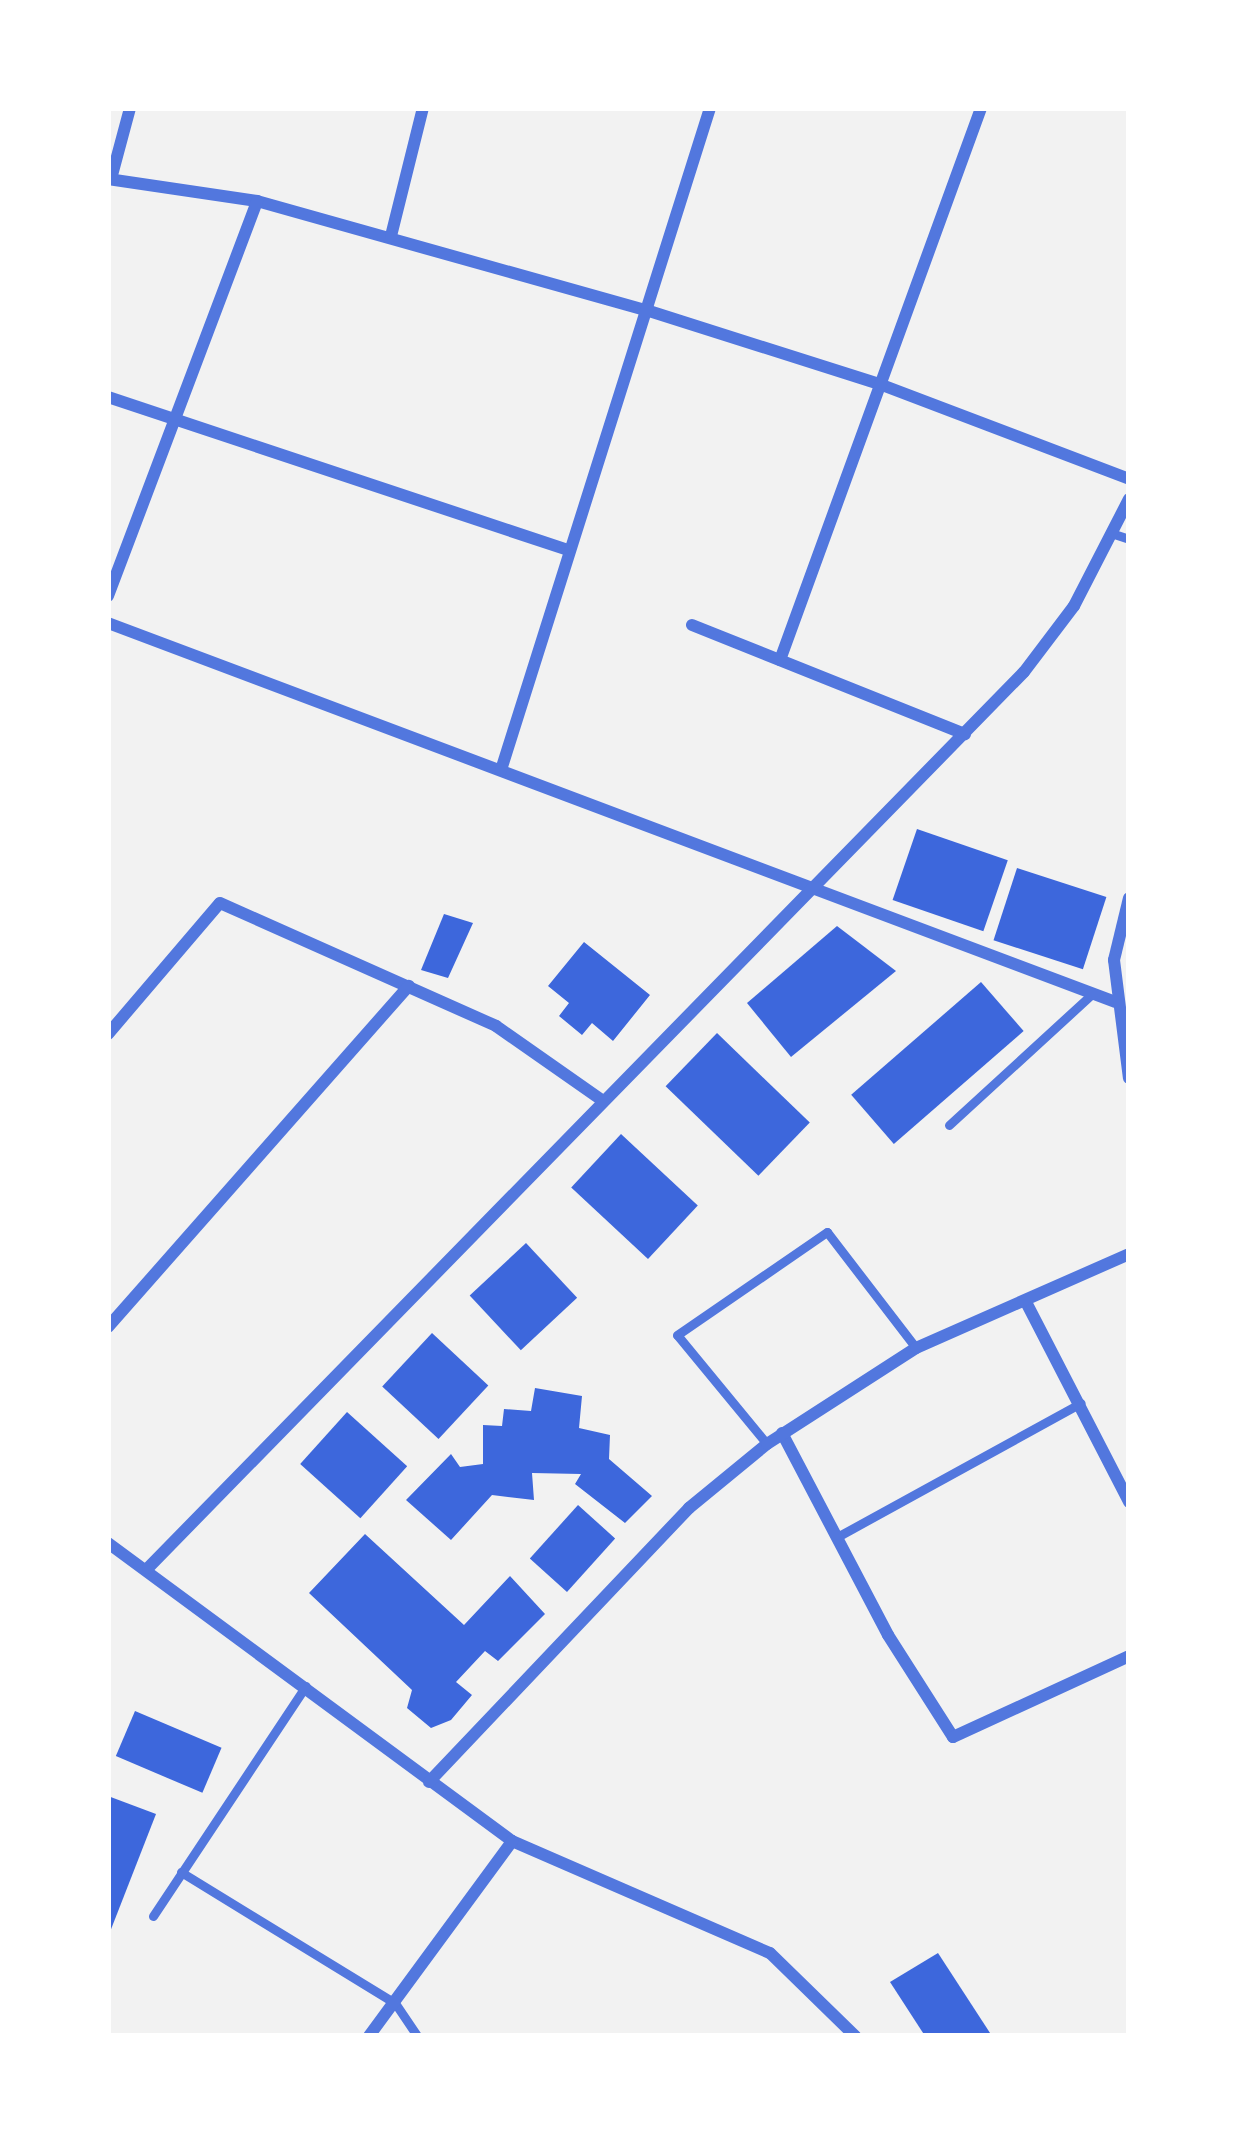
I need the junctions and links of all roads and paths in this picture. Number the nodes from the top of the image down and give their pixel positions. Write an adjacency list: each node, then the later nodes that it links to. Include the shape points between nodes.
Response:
1 (130, 108): 5 (street)
2 (423, 108): 7 (street)
3 (710, 108): 8 (street)
4 (981, 108): 9 (street)
5 (110, 179): 6 (street)
6 (257, 201): 7 (street); 11 (street)
7 (391, 236): 8 (street)
8 (646, 310): 9 (street); 16 (street)
9 (882, 386): 12 (street); 20 (street)
10 (108, 397): 11 (street)
11 (176, 420): 16 (street); 17 (street)
12 (1129, 479)
13 (1129, 499): 14 (street)
14 (1114, 534): 15 (lane); 21 (street, via 1074,606)
15 (1129, 539)
16 (569, 550): 22 (street)
17 (108, 596)
18 (108, 623): 22 (street)
19 (692, 625): 20 (street)
20 (780, 660): 21 (street)
21 (965, 734): 23 (street)
22 (501, 770): 23 (street)
23 (810, 892): 26 (street); 30 (street)
24 (1129, 898): 27 (street, via 1114,960)
25 (409, 986): 28 (street, via 220,903); 30 (street, via 496,1026); 34 (street)
26 (1093, 993): 27 (street); 31 (lane)
27 (1115, 1002): 29 (street)
28 (108, 1034)
29 (1129, 1078)
30 (603, 1101): 42 (street)
31 (949, 1125)
32 (1129, 1254): 33 (street)
33 (1027, 1304): 35 (street); 36 (street)
34 (108, 1327)
35 (916, 1348): 37 (street); 38 (lane, via 826,1232 677,1335)
36 (1081, 1403): 39 (street); 40 (lane)
37 (782, 1433): 38 (street); 40 (street)
38 (767, 1444): 45 (street, via 689,1508)
39 (1129, 1502)
40 (837, 1537): 43 (street, via 953,1737)
41 (108, 1543): 42 (street)
42 (148, 1568): 44 (street)
43 (1129, 1655)
44 (307, 1685): 45 (street); 47 (lane)
45 (429, 1782): 46 (street)
46 (512, 1841): 49 (street); 52 (street, via 770,1953)
47 (181, 1873): 48 (lane); 49 (lane)
48 (153, 1916)
49 (395, 2003): 50 (street); 51 (lane)
50 (369, 2036)
51 (417, 2036)
52 (855, 2036)

